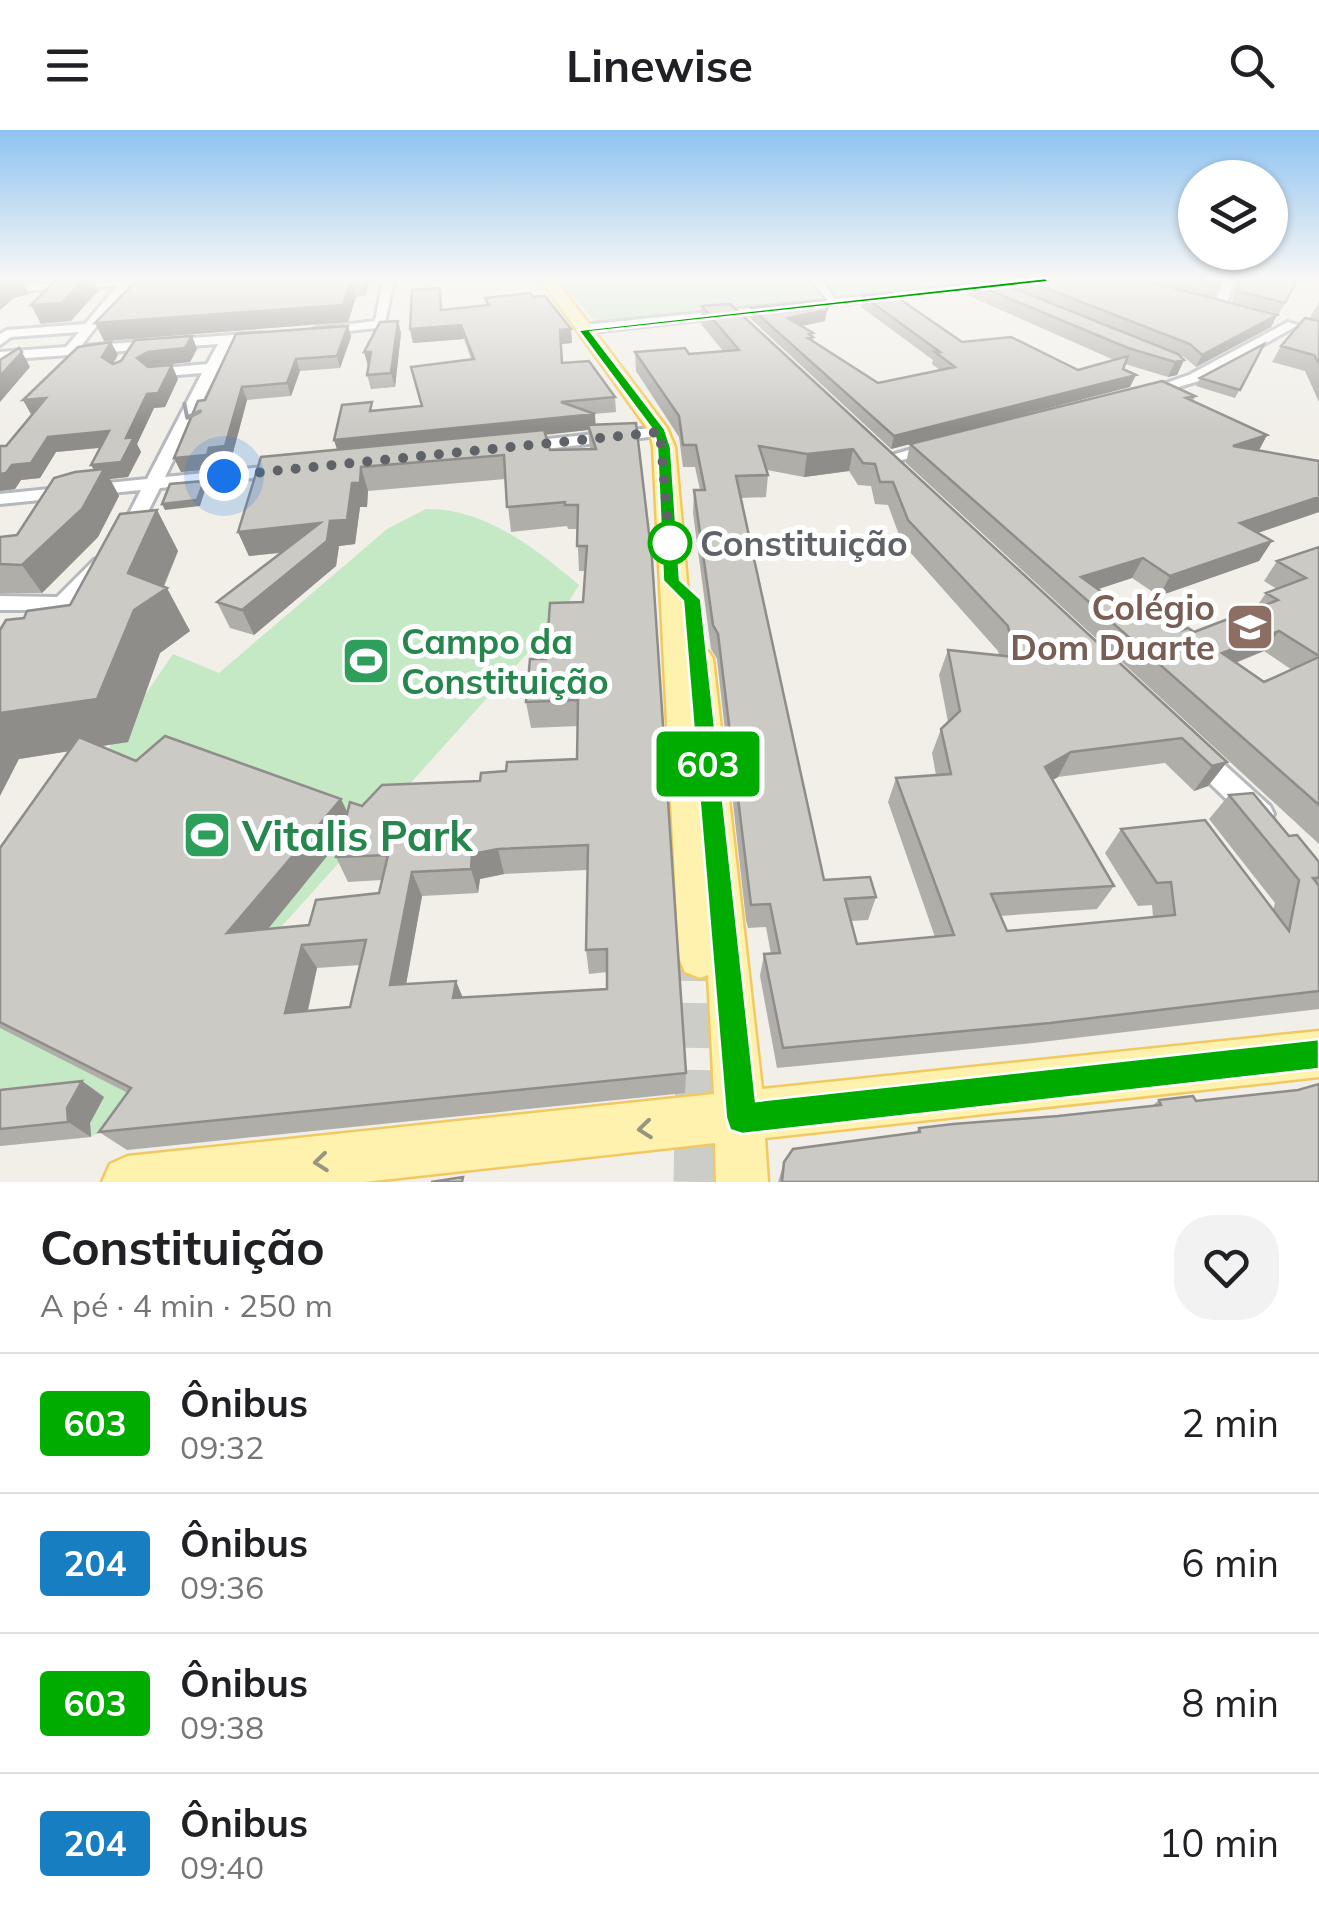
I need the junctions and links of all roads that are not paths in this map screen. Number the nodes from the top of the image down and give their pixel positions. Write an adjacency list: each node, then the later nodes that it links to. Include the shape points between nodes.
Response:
1 (77, 329): 9 (street)
2 (86, 329): 11 (street)
3 (353, 329): 7 (street)
4 (597, 329): 6 (street)
5 (1294, 329): 15 (street)
6 (583, 330): 16 (main road)
7 (296, 334)
8 (279, 336): 10 (street)
9 (4, 337)
10 (226, 340): 11 (street, via 131,352); 13 (street)
11 (70, 350): 12 (street)
12 (0, 356)
13 (212, 368): 14 (street); 21 (street, one-way to 21)
14 (154, 373)
15 (1132, 397)
16 (660, 432): 18 (street); 23 (main road)
17 (960, 441): 19 (street)
18 (504, 448)
19 (886, 459)
20 (299, 469): 21 (street)
21 (155, 484): 22 (street); 25 (street, via 132,530)
22 (0, 499)
23 (672, 581): 30 (main road); 32 (main road, via 692,599)
24 (0, 603): 25 (street)
25 (57, 609): 26 (street); 27 (street)
26 (0, 614)
27 (0, 669)
28 (1173, 733): 29 (street)
29 (1275, 828)
30 (700, 958)
31 (1319, 1054): 32 (main road)
32 (742, 1118): 33 (main road, one-way to 33); 34 (main road)
33 (128, 1182)
34 (742, 1182)

